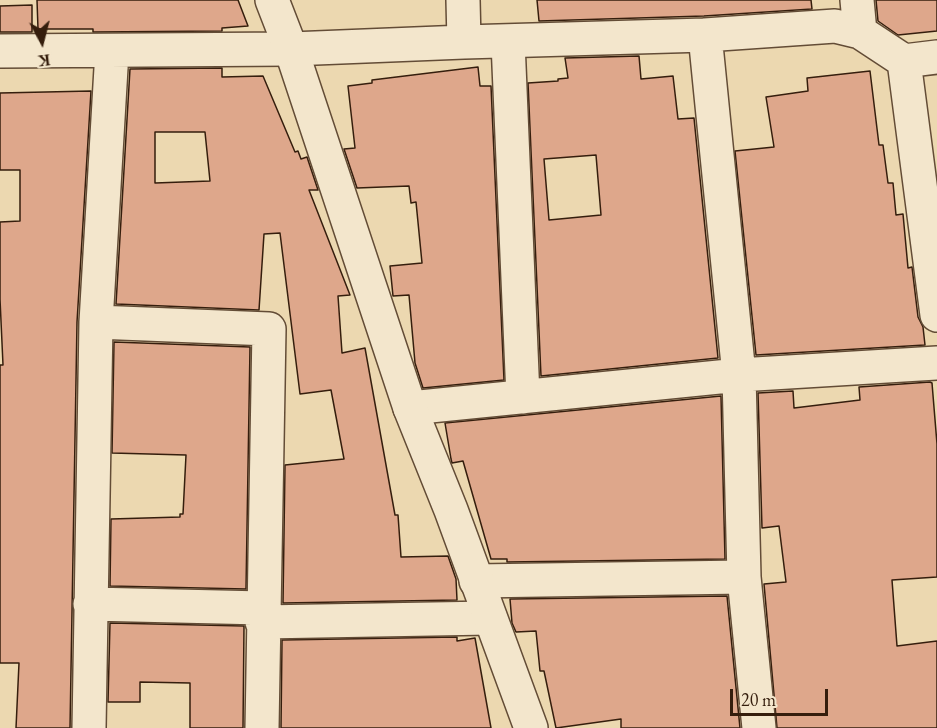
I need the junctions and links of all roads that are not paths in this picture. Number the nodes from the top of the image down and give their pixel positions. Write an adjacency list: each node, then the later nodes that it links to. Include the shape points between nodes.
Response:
1 (272, 0): 8 (street)
2 (463, 0): 6 (street)
3 (857, 0): 4 (street)
4 (860, 32): 5 (street, via 835,26); 12 (street)
5 (705, 35): 7 (street); 16 (street)
6 (464, 42): 7 (street); 8 (street)
7 (508, 42): 17 (street)
8 (291, 49): 10 (street); 18 (street)
9 (0, 51): 10 (street)
10 (112, 51): 14 (street)
11 (937, 57): 12 (street)
12 (904, 61): 13 (street)
13 (937, 315)
14 (96, 322): 21 (street); 22 (street, via 269,329)
15 (937, 363): 16 (street)
16 (739, 375): 17 (street); 19 (street)
17 (523, 397): 18 (street)
18 (410, 408): 20 (street)
19 (744, 577): 20 (street); 27 (street)
20 (476, 581): 23 (street)
21 (90, 604): 22 (street); 24 (street)
22 (263, 615): 23 (street); 25 (street)
23 (490, 618): 26 (street)
24 (89, 728)
25 (261, 728)
26 (531, 728)
27 (759, 728)

